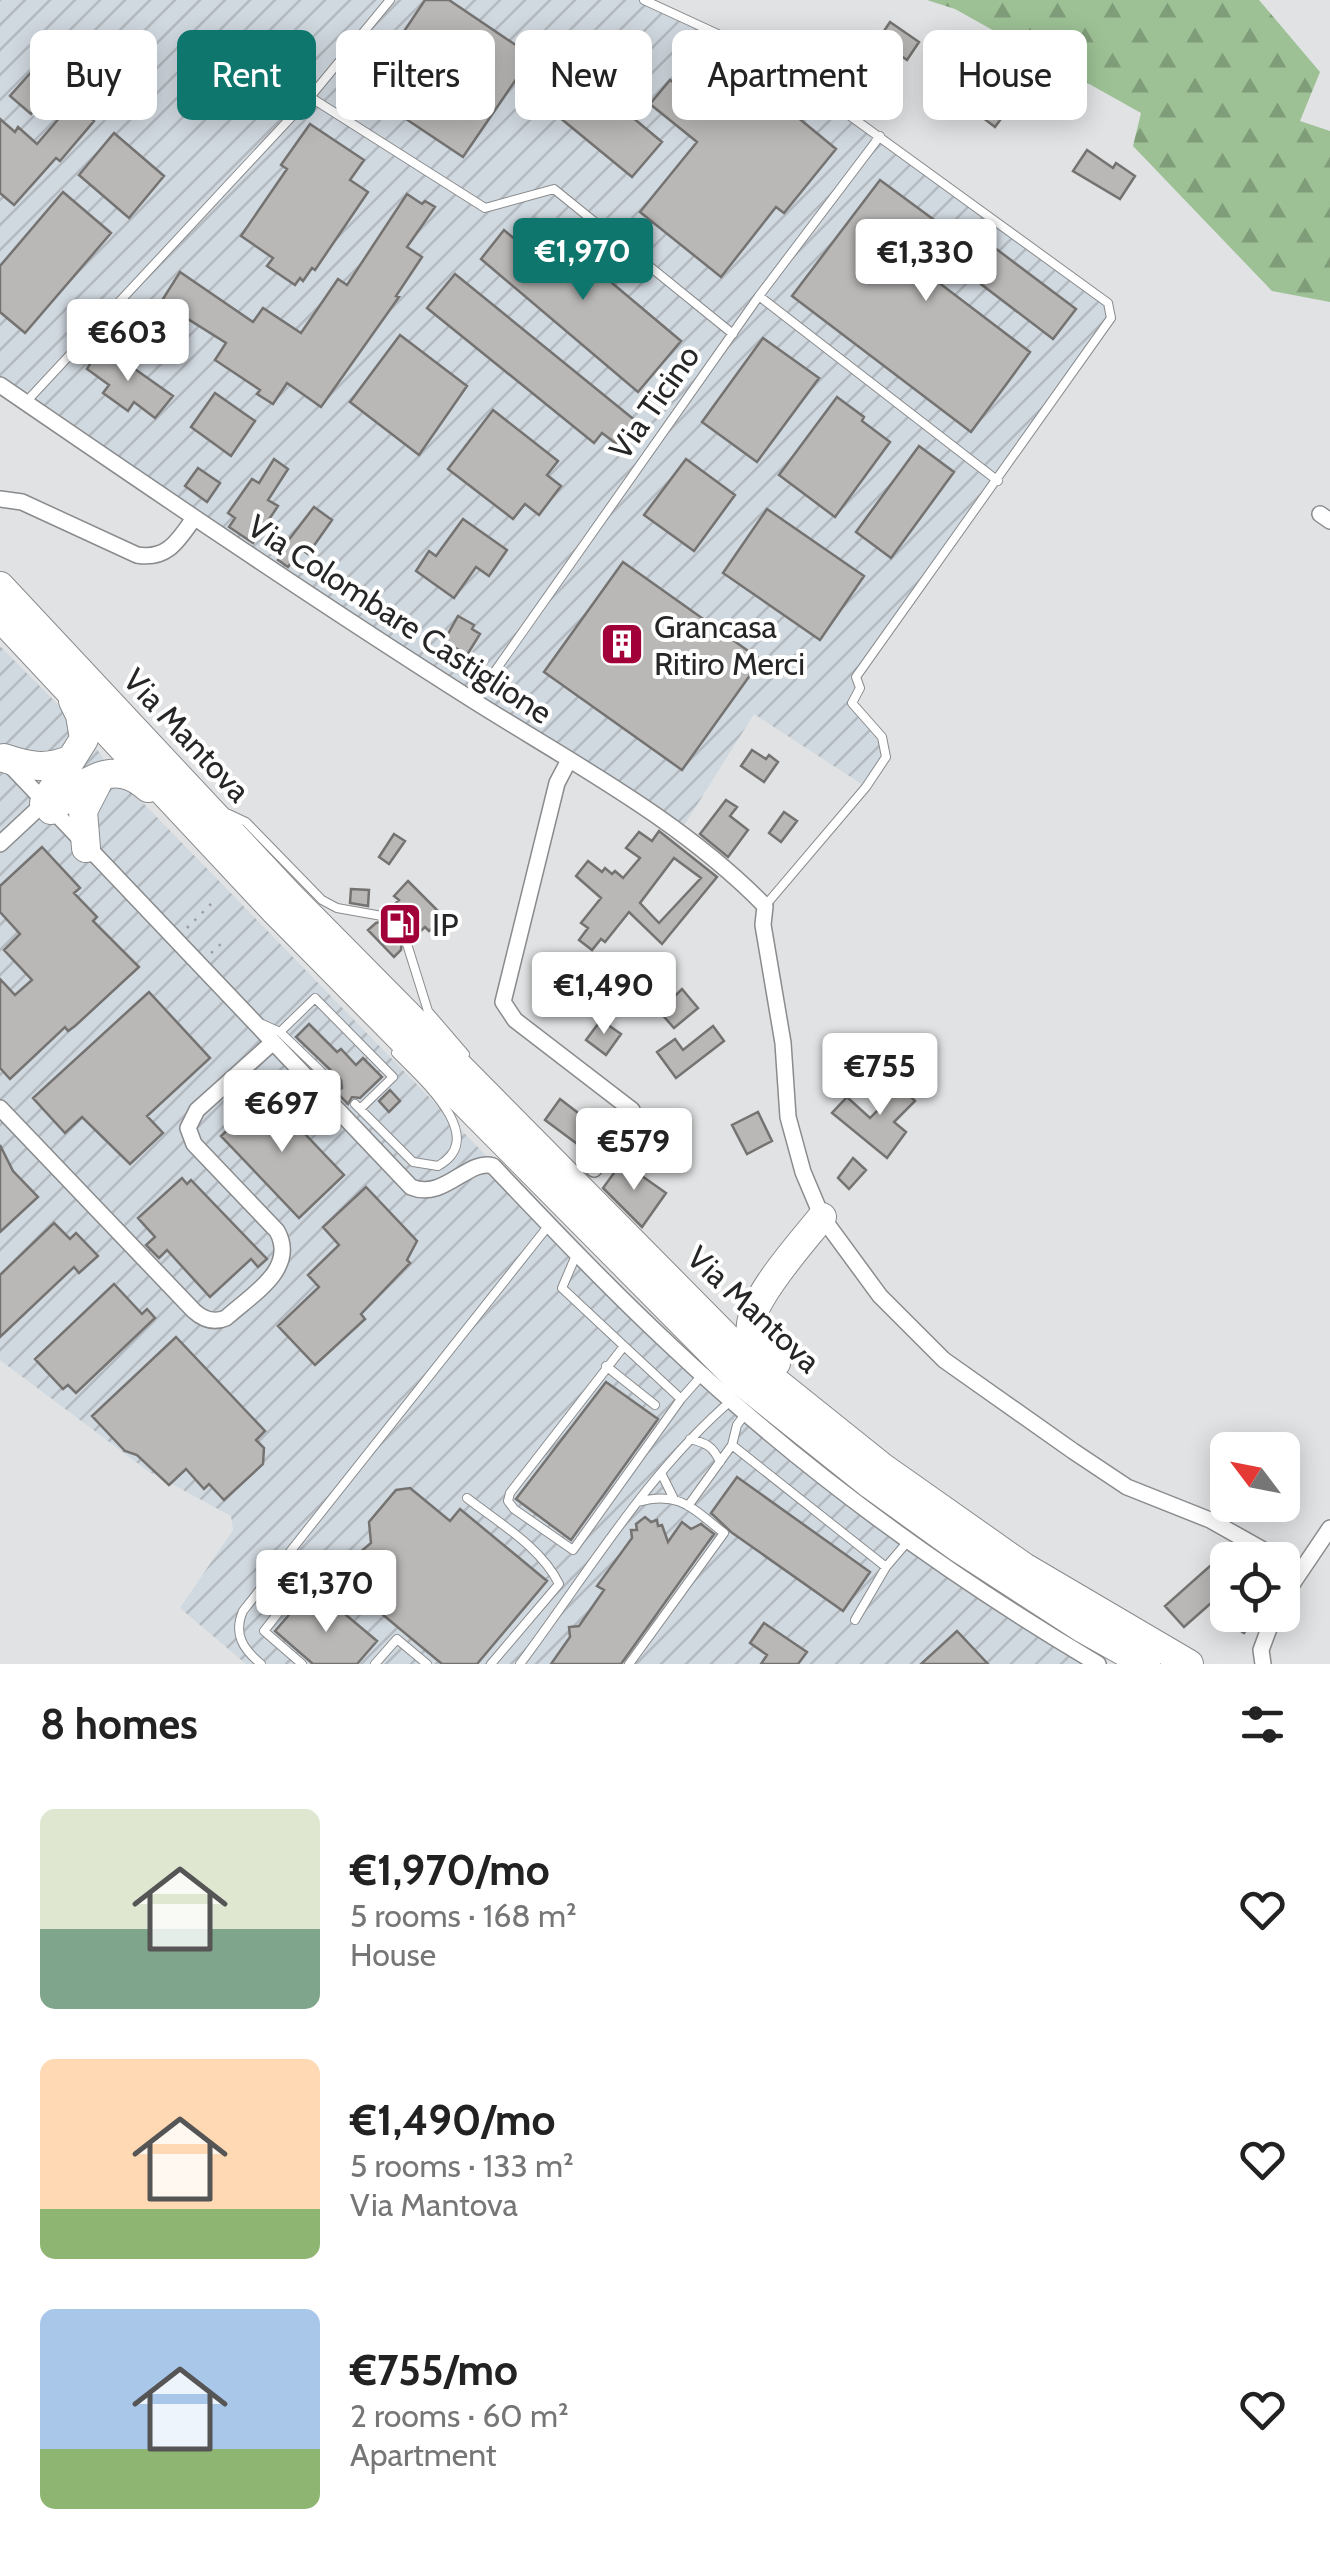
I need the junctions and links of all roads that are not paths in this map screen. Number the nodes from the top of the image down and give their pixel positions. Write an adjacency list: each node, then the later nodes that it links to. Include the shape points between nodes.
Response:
1 (390, 0): 3 (lane)
2 (644, 0): 6 (lane, via 748,48)
3 (316, 89)
4 (316, 100): 8 (lane, via 485,208 554,189)
5 (288, 120): 10 (lane)
6 (880, 136): 7 (lane, Via Ticino); 11 (lane, via 1108,304 1111,318)
7 (759, 296): 8 (lane, Via Ticino); 11 (lane)
8 (733, 334): 17 (lane, Via Ticino)
9 (0, 384): 10 (street, Via Colombare Castiglione)
10 (26, 402): 13 (street, Via Colombare Castiglione)
11 (998, 481): 26 (lane, via 856,677 860,688 852,703 882,737 886,758)
12 (0, 499): 13 (street, via 22,502 148,557 173,548)
13 (194, 518): 17 (street, Via Colombare Castiglione)
14 (0, 586): 23 (highway, Via Mantova)
15 (0, 618): 16 (highway, Via Mantova)
16 (65, 687): 19 (highway, via 84,731); 23 (highway, Via Mantova)
17 (474, 701): 20 (street, Via Colombare Castiglione)
18 (2, 756): 19 (highway, via 33,767); 22 (street)
19 (69, 760): 22 (highway)
20 (569, 760): 26 (street, Via Colombare Castiglione, via 680,832); 38 (street, via 557,782 503,1002 516,1020 632,1110)
21 (101, 776): 22 (highway); 23 (highway, via 124,772 176,815); 25 (highway, via 83,811)
22 (47, 807): 24 (street); 25 (street)
23 (197, 811): 27 (lane, via 246,822 336,908); 29 (highway, Via Mantova); 37 (highway, Via Mantova)
24 (0, 844)
25 (86, 848): 31 (street)
26 (764, 906): 39 (street, via 788,1116)
27 (382, 916)
28 (407, 944): 33 (lane, via 428,1011)
29 (351, 988): 30 (lane); 76 (highway, Via Mantova, via 737,1378 958,1548)
30 (379, 1030)
31 (276, 1038): 32 (lane, via 314,998 393,1077 357,1106 413,1162 438,1166 454,1154 453,1119); 35 (lane); 36 (street, via 197,1110 188,1128 194,1144 277,1232 284,1250 277,1271 218,1321 194,1312); 40 (street, via 411,1187 441,1186 487,1163)
32 (389, 1044)
33 (476, 1067)
34 (488, 1081): 37 (lane)
35 (335, 1085)
36 (0, 1108)
37 (509, 1120): 42 (highway, Via Mantova)
38 (594, 1169)
39 (822, 1217): 43 (highway); 62 (street, via 880,1296 944,1360 1128,1486)
40 (549, 1224): 41 (street); 68 (lane, via 244,1611 241,1641)
41 (577, 1253): 44 (lane, via 562,1288); 46 (street)
42 (674, 1284): 43 (highway, via 720,1314); 52 (highway, Via Mantova, via 750,1361)
43 (758, 1301): 52 (highway, via 751,1337)
44 (624, 1346): 45 (lane); 47 (lane)
45 (606, 1366): 47 (lane, via 508,1501 574,1550); 49 (lane)
46 (703, 1374): 47 (lane); 48 (street)
47 (681, 1399)
48 (732, 1399): 50 (street); 51 (lane)
49 (655, 1405)
50 (747, 1412): 53 (lane); 61 (street)
51 (690, 1439): 54 (lane, via 715,1450); 55 (lane)
52 (852, 1443): 77 (highway, Via Mantova, via 1024,1568)
53 (732, 1445): 54 (lane); 63 (lane)
54 (720, 1462): 59 (lane)
55 (661, 1473): 56 (lane); 58 (lane)
56 (673, 1497): 58 (lane); 59 (lane)
57 (467, 1498): 72 (lane, via 552,1568 559,1584)
58 (638, 1502): 73 (lane)
59 (688, 1506): 74 (lane, via 724,1533)
60 (1330, 1528): 64 (street)
61 (910, 1540): 63 (lane); 75 (street, via 1004,1608)
62 (1249, 1542)
63 (886, 1568): 66 (lane)
64 (1300, 1572)
65 (289, 1598): 69 (lane, via 264,1631)
66 (854, 1620)
67 (1268, 1632): 78 (street)
68 (261, 1664)
69 (302, 1664)
70 (375, 1664): 71 (lane, via 397,1639)
71 (428, 1664)
72 (491, 1664)
73 (520, 1664)
74 (629, 1664)
75 (1098, 1664)
76 (1146, 1664)
77 (1189, 1664)
78 (1263, 1664)

